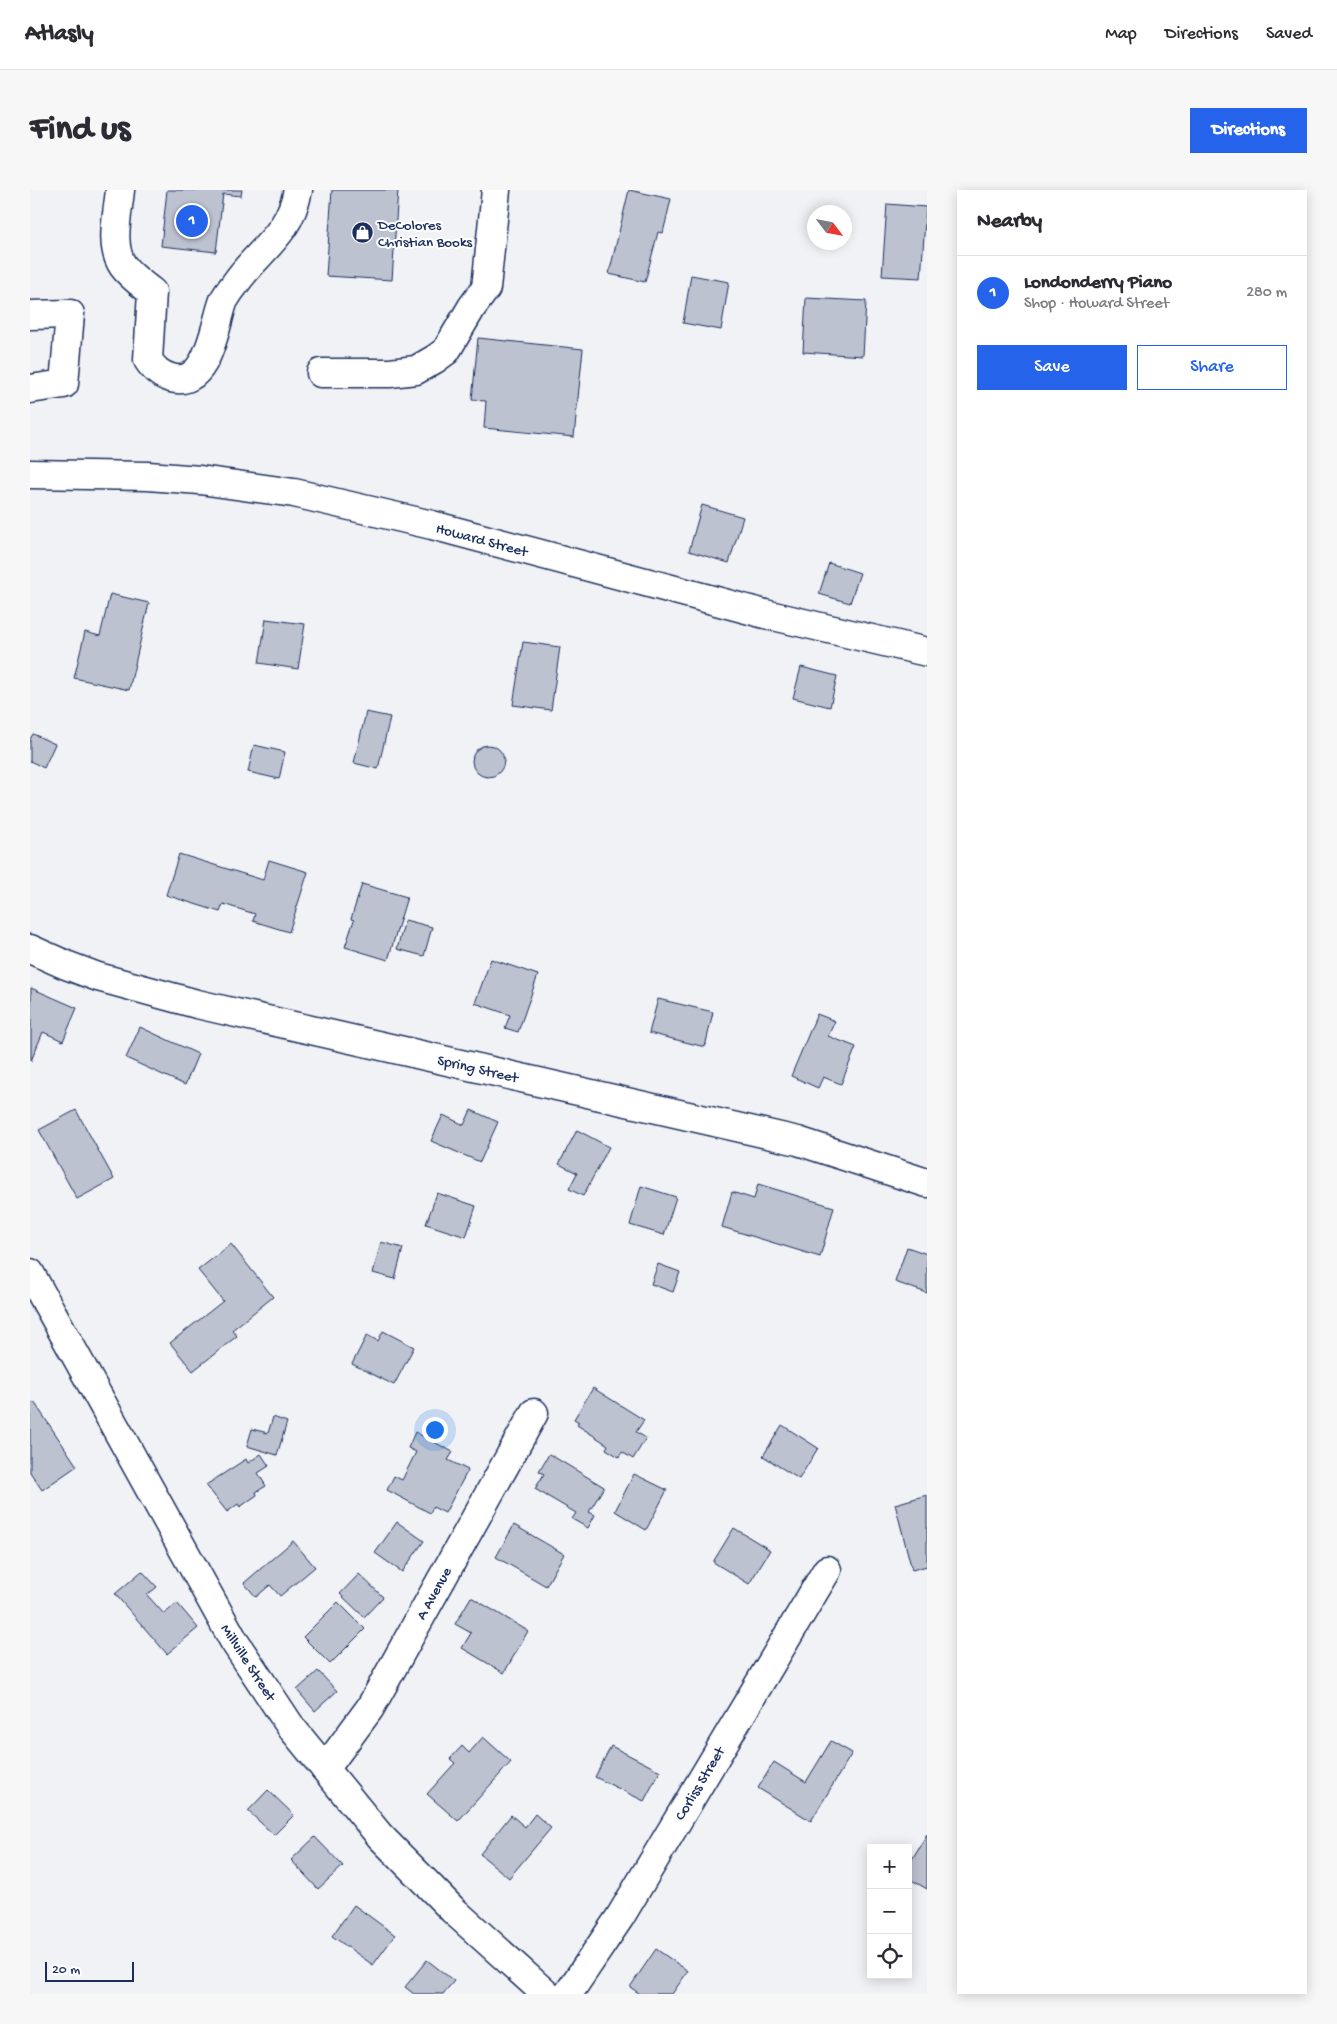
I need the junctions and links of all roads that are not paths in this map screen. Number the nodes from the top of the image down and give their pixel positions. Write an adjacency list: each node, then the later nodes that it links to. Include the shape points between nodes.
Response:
1 (120, 190): 2 (street, via 116,234 122,265 152,292 148,360 163,376 175,379 187,378 203,363 211,348 224,301 247,268 278,237 288,221)
2 (298, 190)
3 (496, 190): 5 (street, via 486,288 446,351 416,370)
4 (30, 315): 6 (street, via 70,314 64,384)
5 (321, 372)
6 (30, 389)
7 (30, 474): 8 (street, Howard Street, via 148,476 294,493 432,525 765,614)
8 (927, 652)
9 (30, 949): 10 (street, Spring Street, via 98,977 197,1004 798,1141)
10 (927, 1183)
11 (30, 1272): 14 (street, Millville Street, via 234,1641 291,1727)
12 (534, 1413): 14 (street, A Avenue, via 370,1708)
13 (827, 1570): 16 (street, Corliss Street, via 620,1916)
14 (325, 1769): 15 (street, Millville Street, via 380,1836 453,1910)
15 (546, 1994)
16 (568, 1994)

